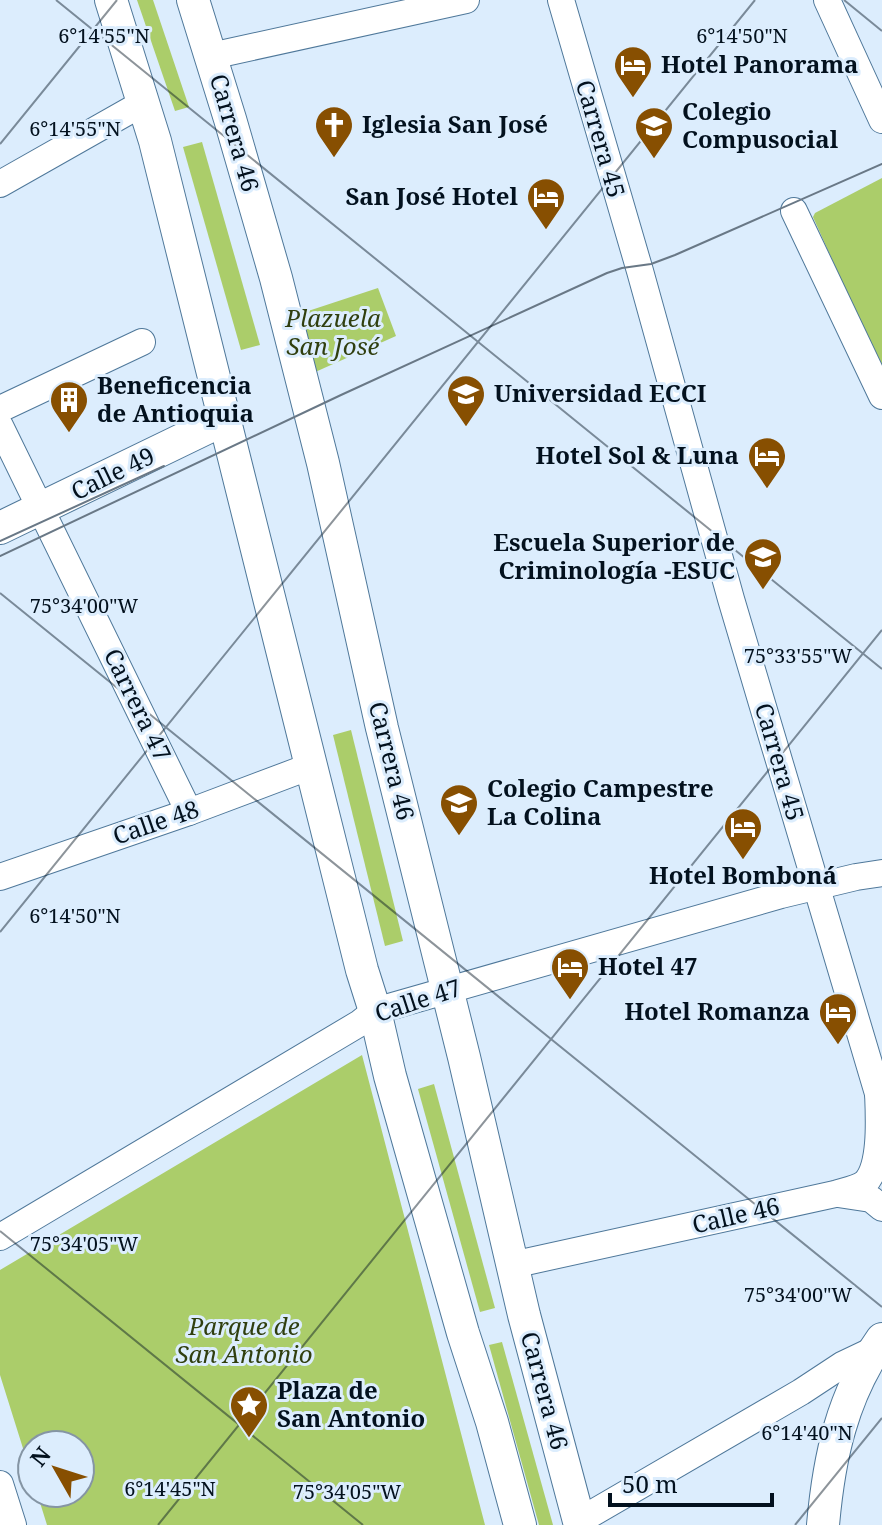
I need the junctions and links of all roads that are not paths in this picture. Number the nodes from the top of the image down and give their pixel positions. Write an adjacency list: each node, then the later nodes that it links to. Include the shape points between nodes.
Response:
1 (111, 0): 7 (main road)
2 (193, 0): 6 (main road, Carrera 46)
3 (466, 0): 6 (street)
4 (561, 0): 22 (street, Carrera 45)
5 (827, 0): 8 (street)
6 (211, 56): 23 (main road, Carrera 46, via 323,463)
7 (143, 103): 9 (street); 14 (main road)
8 (882, 120)
9 (0, 184)
10 (794, 211): 12 (street)
11 (142, 342): 13 (street)
12 (882, 396)
13 (0, 409)
14 (225, 419): 16 (main road, Calle 49); 18 (main road)
15 (0, 426): 16 (street, Carrera 47)
16 (41, 510): 17 (main road, Calle 49); 19 (street, Carrera 47)
17 (0, 528)
18 (311, 766): 19 (street, Calle 48); 24 (main road)
19 (189, 812): 21 (street, Calle 48)
20 (882, 873): 22 (street, Calle 47)
21 (0, 877)
22 (816, 887): 23 (street, Calle 47); 25 (street, Carrera 45)
23 (446, 990): 24 (street, Calle 47); 29 (main road, Carrera 46)
24 (375, 1011): 28 (street, Calle 47); 30 (main road)
25 (880, 1100): 26 (street, Calle 46, via 880,1146 873,1175 863,1185)
26 (835, 1194): 27 (street, via 871,1199); 29 (street, Calle 46)
27 (882, 1208)
28 (0, 1237)
29 (512, 1265): 33 (main road, Carrera 46)
30 (463, 1333): 35 (main road, via 473,1430); 36 (main road)
31 (880, 1344): 33 (street); 37 (main road, via 852,1394 832,1451)
32 (0, 1484): 34 (street)
33 (580, 1523)
34 (13, 1525)
35 (499, 1525)
36 (520, 1525)
37 (823, 1525)

